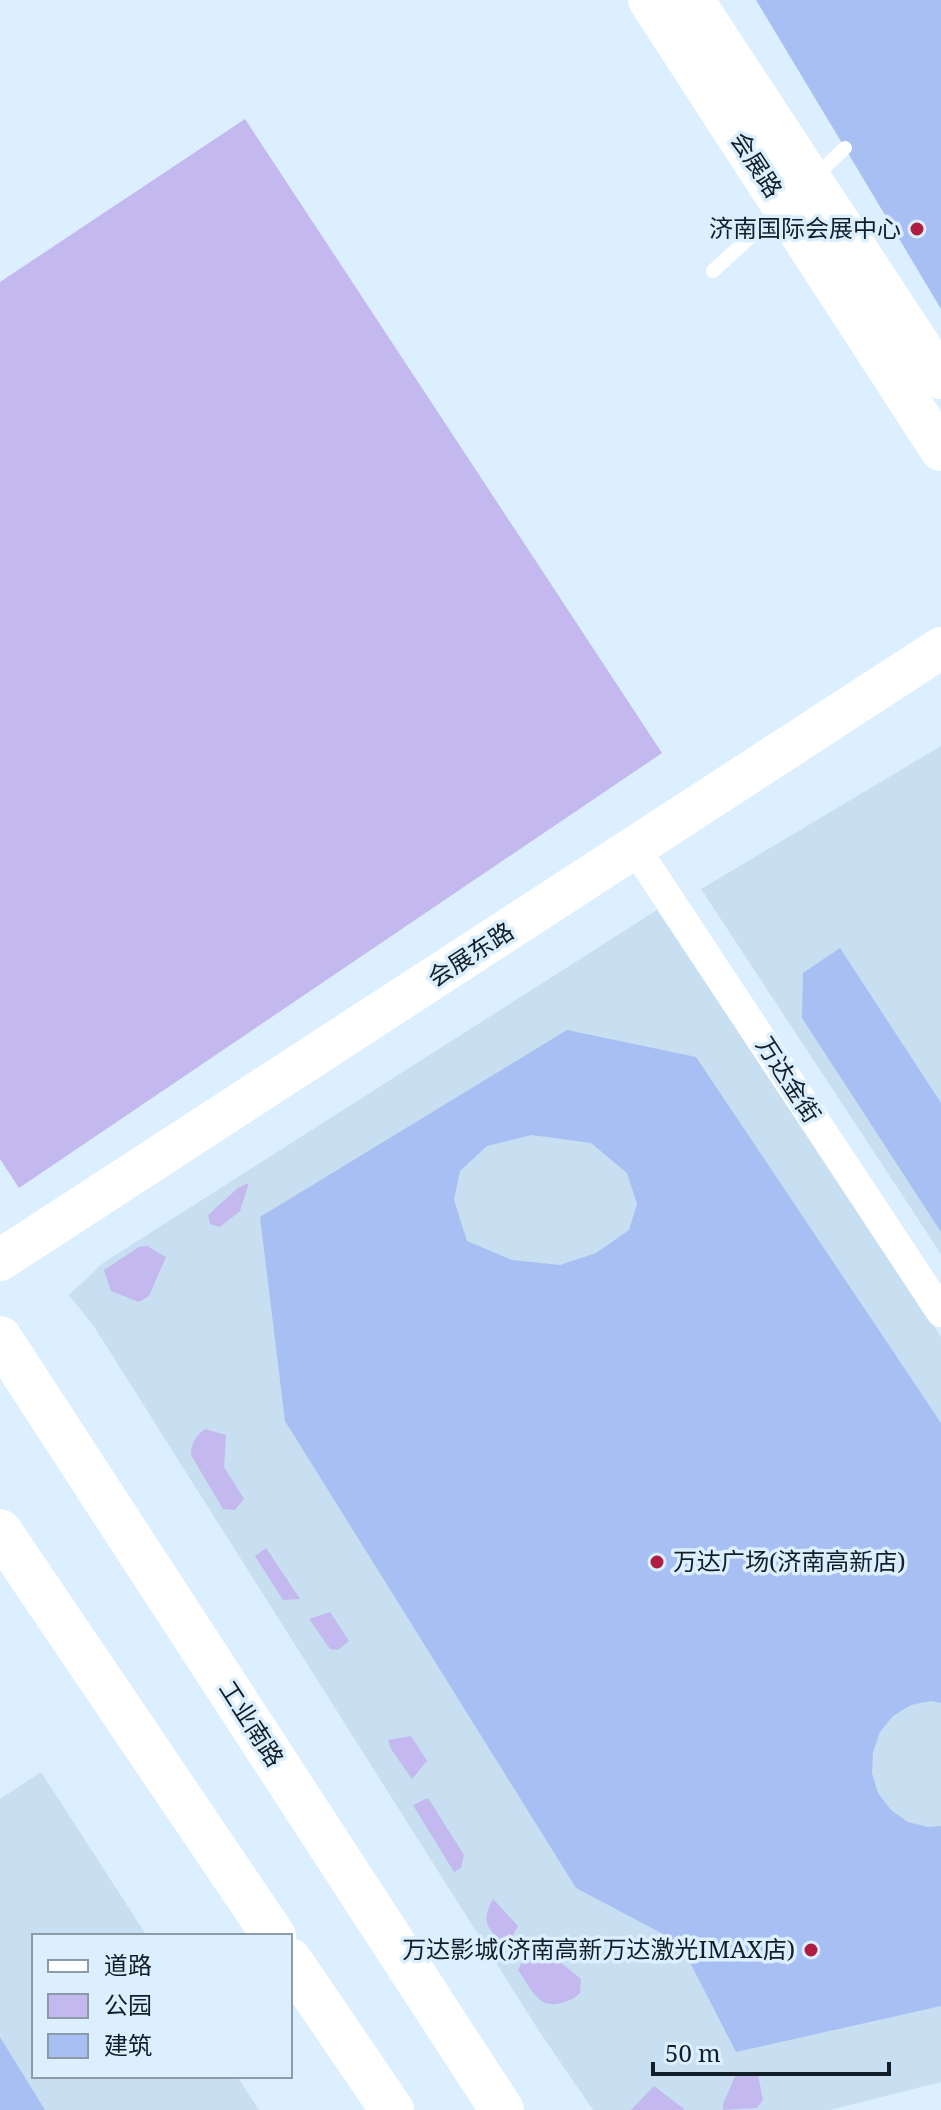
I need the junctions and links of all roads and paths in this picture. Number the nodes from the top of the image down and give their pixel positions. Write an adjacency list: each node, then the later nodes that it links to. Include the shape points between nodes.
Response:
1 (649, 0): 6 (street, 会展路)
2 (693, 0): 5 (street, 会展路)
3 (839, 154): 4 (lane)
4 (713, 271)
5 (941, 378)
6 (941, 450)
7 (941, 648): 8 (street, 会展东路)
8 (635, 848): 9 (street, 会展东路); 10 (street, 万达金街)
9 (0, 1260)
10 (941, 1312)
11 (0, 1338): 16 (main road, 工业南路)
12 (0, 1531): 13 (main road)
13 (273, 1934)
14 (292, 1963): 15 (main road)
15 (392, 2110)
16 (502, 2110)

